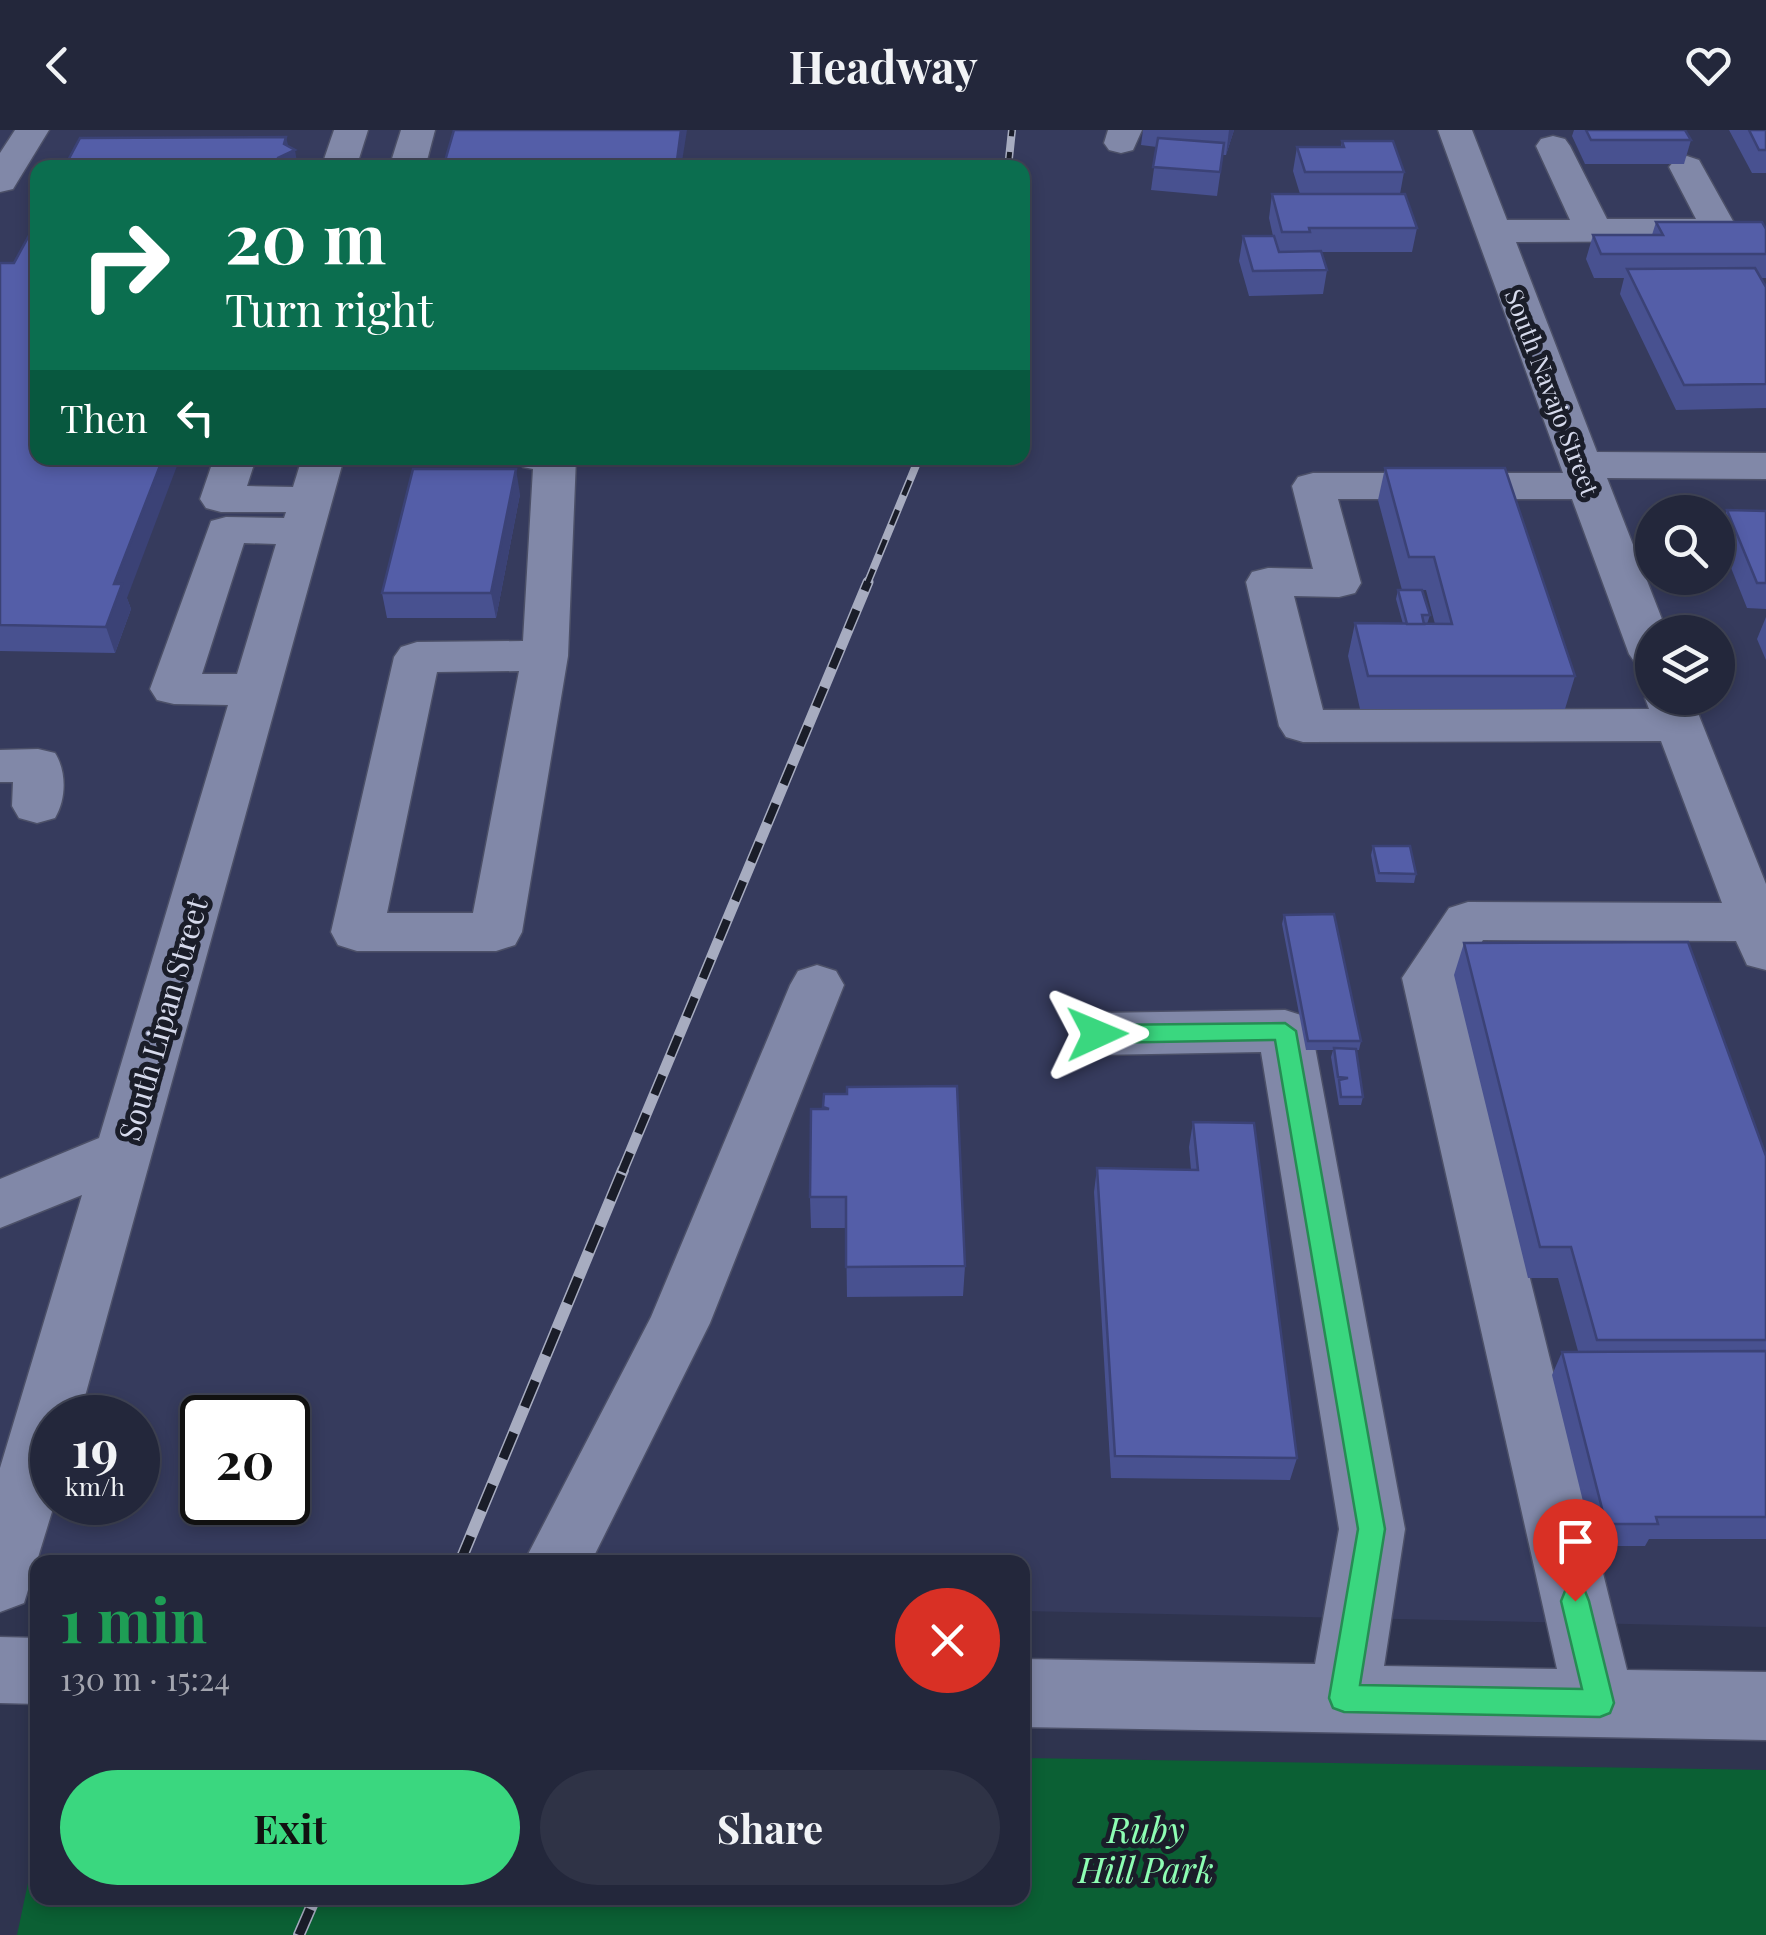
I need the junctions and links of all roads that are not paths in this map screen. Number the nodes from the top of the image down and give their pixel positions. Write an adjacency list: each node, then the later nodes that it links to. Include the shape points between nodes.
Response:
1 (32, 130): 10 (street)
2 (351, 130): 7 (street)
3 (388, 130): 4 (street)
4 (418, 130): 8 (street)
5 (1454, 130): 11 (street, South Navajo Street)
6 (1554, 146): 12 (street)
7 (341, 160)
8 (409, 160)
9 (1687, 167): 12 (street, via 1720,230)
10 (0, 181)
11 (1492, 231): 12 (street); 16 (street, South Navajo Street)
12 (1594, 231)
13 (232, 465): 17 (street, via 220,499)
14 (555, 465): 19 (street)
15 (1766, 466): 16 (street)
16 (1585, 476): 18 (street, South Navajo Street); 21 (street, via 1313,486 1338,583 1268,582 1303,726)
17 (312, 496): 20 (street, South Lipan Street); 20 (street, via 226,530 174,689)
18 (1637, 615)
19 (544, 656): 19 (street, via 417,657 357,932 496,932)
20 (256, 690): 28 (street, South Lipan Street)
21 (1635, 713)
22 (1677, 715): 25 (street)
23 (0, 766): 24 (street, via 38,765)
24 (37, 806)
25 (1760, 937): 36 (street, via 1468,921 1429,978)
26 (817, 985): 30 (street, via 679,1323)
27 (1097, 1034): 35 (street, via 1285,1031 1372,1529)
28 (124, 1152): 29 (street); 31 (street, South Lipan Street)
29 (0, 1204)
30 (561, 1555)
31 (0, 1581)
32 (0, 1670): 33 (street)
33 (30, 1672)
34 (1030, 1694): 35 (street)
35 (1344, 1698): 36 (street)
36 (1600, 1703): 37 (street)
37 (1766, 1706)

